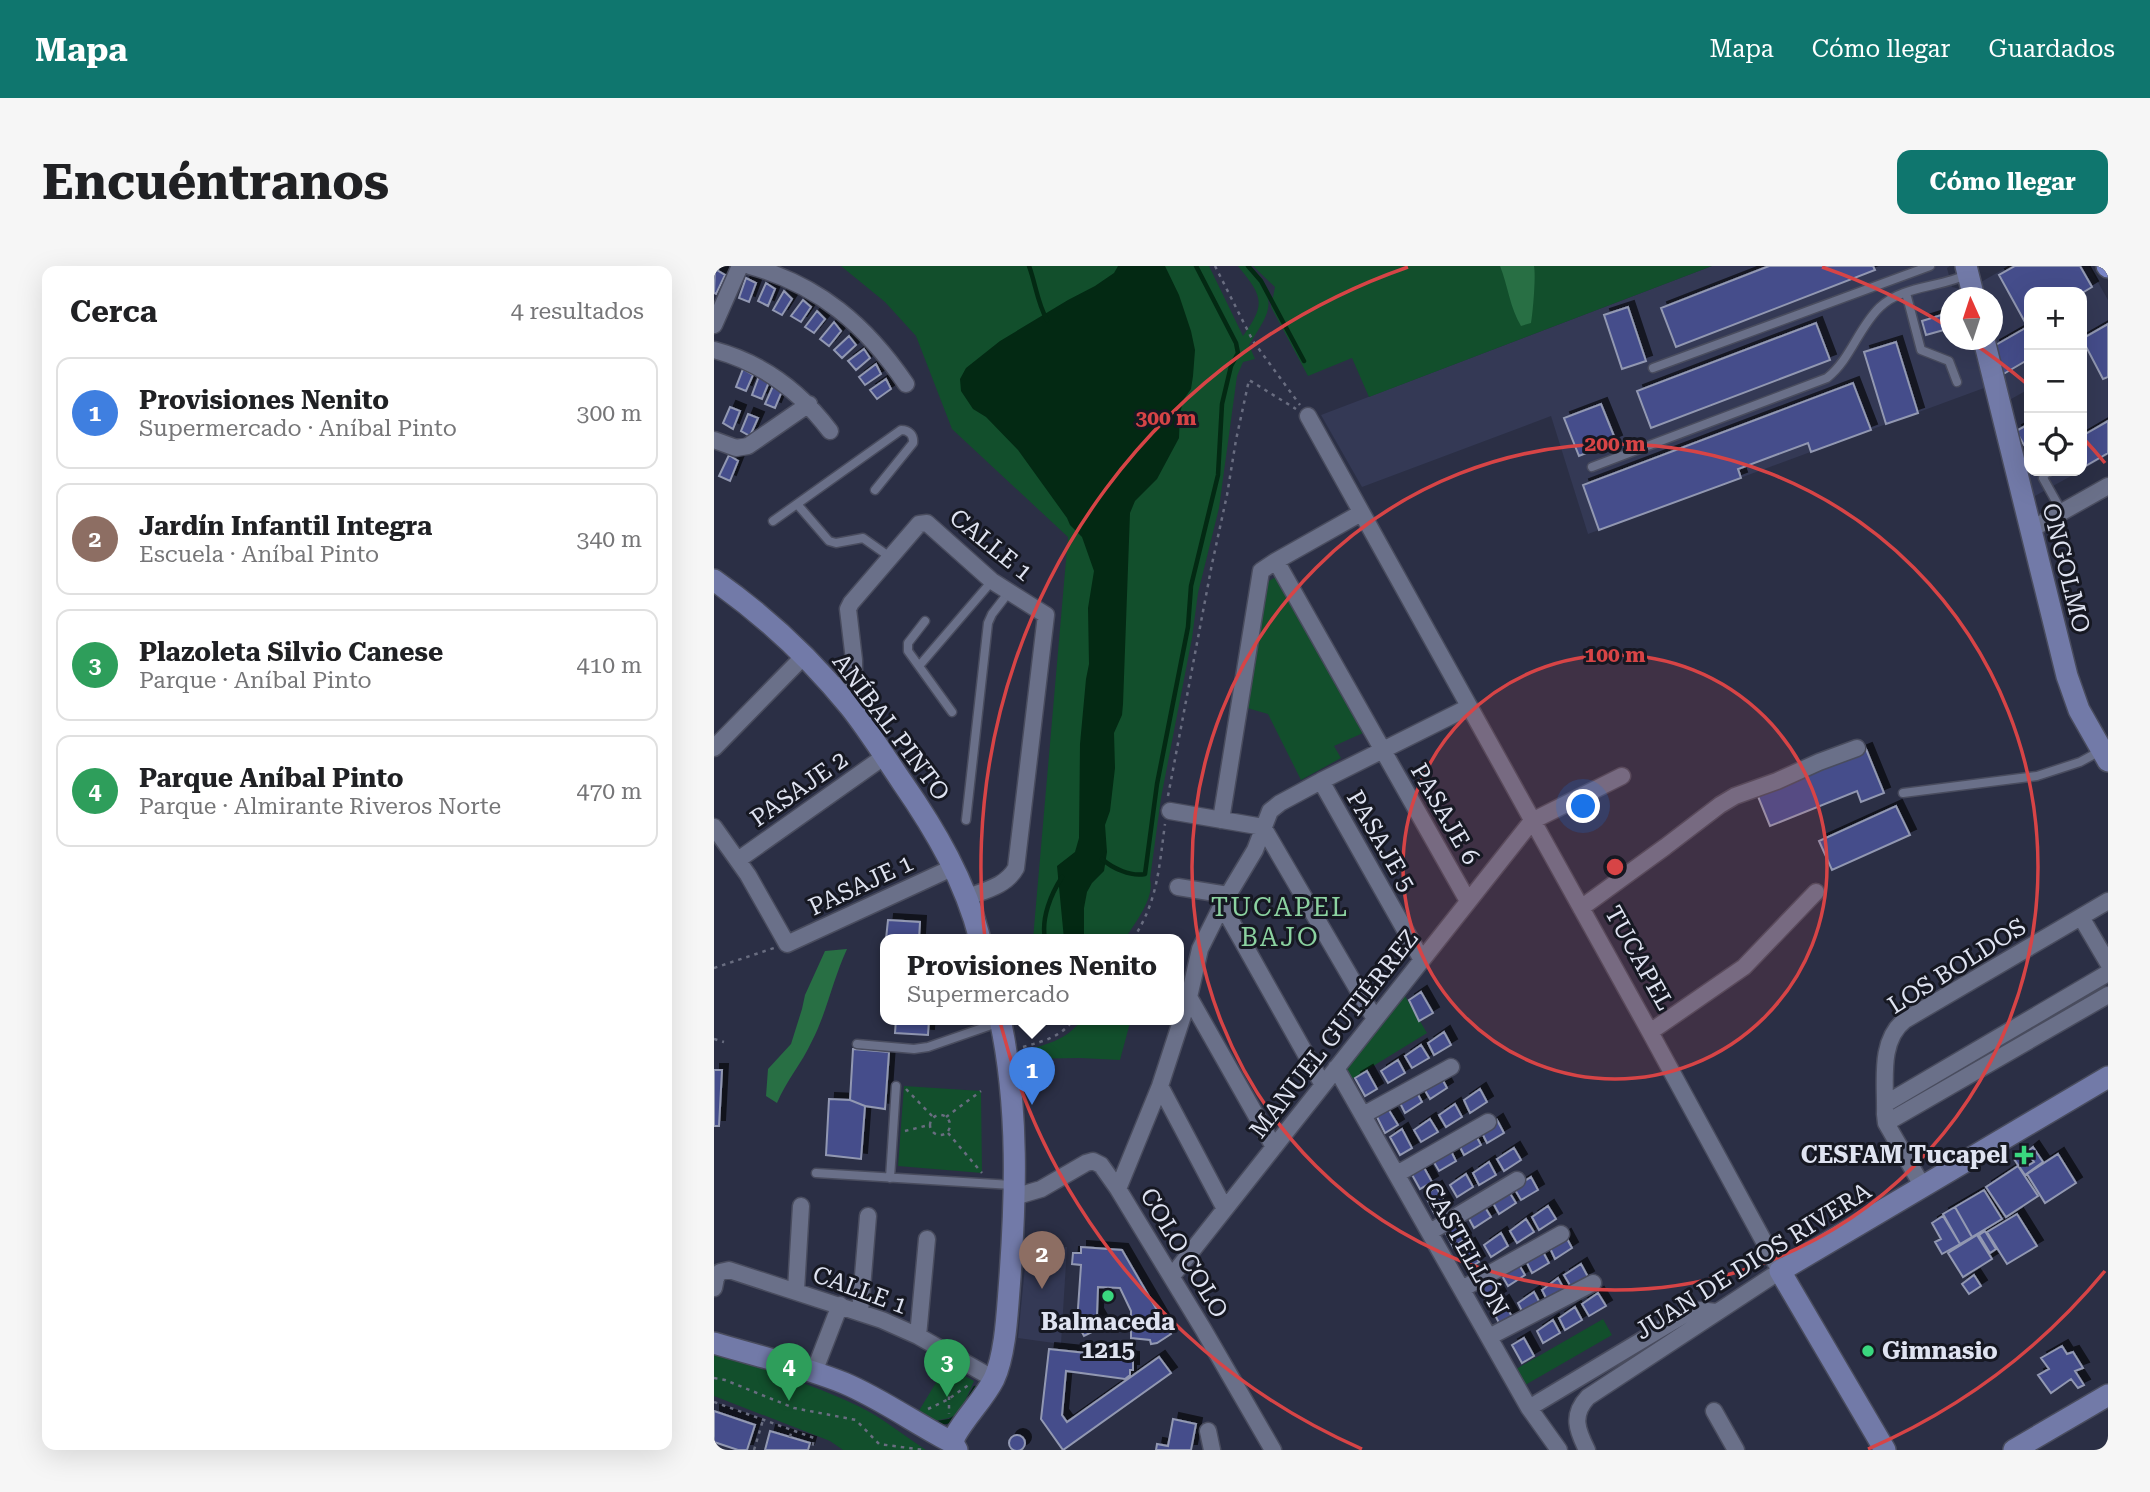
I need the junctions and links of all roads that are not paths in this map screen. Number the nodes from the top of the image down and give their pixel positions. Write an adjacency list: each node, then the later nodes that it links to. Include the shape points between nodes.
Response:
1 (740, 266): 7 (street)
2 (750, 266): 12 (street, via 832,303 882,350)
3 (1930, 266): 10 (lane)
4 (1972, 269): 5 (street); 6 (lane, via 1957,280)
5 (1973, 287)
6 (1906, 293): 11 (lane, via 1921,350 1949,361); 17 (lane, via 1881,305 1842,364 1827,378)
7 (714, 325)
8 (714, 350): 13 (street, via 766,371)
9 (1986, 350): 25 (street, ONGOLMO)
10 (1653, 368)
11 (1957, 382)
12 (906, 384)
13 (808, 404): 15 (street); 16 (street, via 748,446 736,448)
14 (1308, 416): 23 (street, TUCAPEL)
15 (830, 431)
16 (714, 440)
17 (1592, 467)
18 (2044, 476): 22 (lane)
19 (2108, 486): 22 (street)
20 (875, 490): 21 (lane, via 913,443 905,430)
21 (797, 504): 24 (lane); 26 (lane, via 829,541 863,538)
22 (2062, 512): 25 (street)
23 (1361, 513): 27 (street); 35 (street, TUCAPEL)
24 (772, 521)
25 (2029, 530): 41 (street, ONGOLMO, via 2067,676 2079,710)
26 (890, 557): 29 (street, CALLE 1, via 919,524 927,523); 34 (street, CALLE 1, via 848,609 854,674)
27 (1276, 561): 39 (street, PASAJE 6); 47 (street, via 1261,571)
28 (714, 580): 32 (street, ANÍBAL PINTO)
29 (992, 581): 30 (street, CALLE 1); 33 (lane)
30 (1009, 592): 46 (lane, via 988,623); 55 (street, CALLE 1, via 1046,615 1016,868 1003,883)
31 (925, 621): 33 (lane, via 908,643)
32 (804, 656): 34 (street, ANÍBAL PINTO); 37 (street)
33 (919, 666): 36 (lane)
34 (835, 691): 40 (street, ANÍBAL PINTO)
35 (1469, 707): 39 (street); 48 (street, TUCAPEL)
36 (952, 712)
37 (714, 748)
38 (1857, 748): 59 (street, via 1734,796)
39 (1382, 750): 43 (street); 57 (street, PASAJE 6)
40 (885, 756): 51 (street, PASAJE 2); 52 (street, ANÍBAL PINTO)
41 (2105, 756): 44 (lane, via 2037,776)
42 (1622, 776): 48 (street)
43 (1321, 781): 50 (street, via 1274,807); 62 (street, PASAJE 5)
44 (1903, 793)
45 (1167, 813): 47 (street)
46 (966, 820)
47 (1221, 820): 50 (street)
48 (1532, 821): 57 (street, MANUEL GUTIÉRREZ); 59 (street, TUCAPEL)
49 (714, 827): 51 (street)
50 (1264, 827): 56 (street); 68 (street)
51 (738, 860): 52 (street, PASAJE 1, via 788,944)
52 (954, 867): 55 (street, ANÍBAL PINTO)
53 (1178, 887): 56 (street)
54 (1816, 892): 72 (street, via 1744,967)
55 (968, 897): 61 (street, ANÍBAL PINTO)
56 (1225, 900): 66 (street, via 1200,949); 77 (street)
57 (1468, 901): 62 (street, MANUEL GUTIÉRREZ)
58 (2108, 901): 60 (street, LOS BOLDOS)
59 (1581, 908): 72 (street, TUCAPEL)
60 (2081, 917): 63 (street); 80 (street, LOS BOLDOS, via 1899,1025 1888,1044)
61 (979, 934)
62 (1422, 960): 68 (street, MANUEL GUTIÉRREZ)
63 (2108, 963)
64 (2108, 973): 80 (street)
65 (2108, 995): 83 (street)
66 (1189, 997): 67 (street); 84 (street)
67 (1184, 1012)
68 (1375, 1019): 75 (street, MANUEL GUTIÉRREZ)
69 (989, 1025): 73 (lane, via 928,1047)
70 (1001, 1025): 91 (street, via 1012,1112)
71 (1180, 1025): 79 (street)
72 (1650, 1032): 98 (street, TUCAPEL)
73 (857, 1044)
74 (1451, 1067): 81 (street)
75 (1336, 1068): 77 (street, MANUEL GUTIÉRREZ); 81 (street, CASTELLÓN)
76 (2108, 1077): 89 (street, JUAN DE DIOS RIVERA)
77 (1323, 1085): 84 (street, MANUEL GUTIÉRREZ)
78 (900, 1086): 87 (lane)
79 (1160, 1086): 90 (street); 93 (street)
80 (1885, 1104): 83 (street, LOS BOLDOS)
81 (1363, 1115): 86 (street, CASTELLÓN)
82 (1488, 1122): 86 (street)
83 (1886, 1123): 89 (street)
84 (1274, 1147): 93 (street, MANUEL GUTIÉRREZ)
85 (816, 1173): 87 (lane)
86 (1397, 1174): 95 (street, CASTELLÓN)
87 (890, 1178): 91 (lane)
88 (1517, 1180): 95 (street)
89 (1923, 1187): 98 (street, JUAN DE DIOS RIVERA)
90 (1118, 1189): 91 (street, COLO COLO, via 1101,1165 1089,1162 1041,1189); 99 (street, COLO COLO)
91 (1014, 1191): 111 (street, via 1008,1306)
92 (801, 1206): 103 (street)
93 (1225, 1209): 99 (street, MANUEL GUTIÉRREZ)
94 (868, 1216): 105 (street)
95 (1430, 1232): 102 (street, CASTELLÓN)
96 (1561, 1234): 102 (street)
97 (927, 1239): 107 (street)
98 (1780, 1271): 106 (street, JUAN DE DIOS RIVERA); 122 (street, TUCAPEL)
99 (1172, 1276): 118 (street, COLO COLO)
100 (1592, 1283): 108 (street)
101 (714, 1288): 103 (street, CALLE 1, via 720,1272 729,1270)
102 (1462, 1289): 108 (street, CASTELLÓN)
103 (796, 1290): 104 (street, CALLE 1)
104 (840, 1306): 105 (street, CALLE 1); 110 (street)
105 (860, 1312): 107 (street, CALLE 1)
106 (1716, 1312): 113 (street, via 1684,1315); 120 (street, JUAN DE DIOS RIVERA, via 1583,1403 1577,1413 1578,1431)
107 (918, 1336): 111 (street, CALLE 1)
108 (1489, 1338): 113 (street, CASTELLÓN)
109 (714, 1343): 110 (street)
110 (814, 1372): 116 (street)
111 (991, 1378): 116 (street)
112 (2108, 1395): 123 (street)
113 (1528, 1408): 119 (street, CASTELLÓN)
114 (1714, 1412): 121 (street)
115 (1208, 1431): 117 (street)
116 (957, 1439)
117 (1212, 1450)
118 (1273, 1450)
119 (1559, 1450)
120 (1587, 1450)
121 (1737, 1450)
122 (1885, 1450)
123 (2014, 1450)

